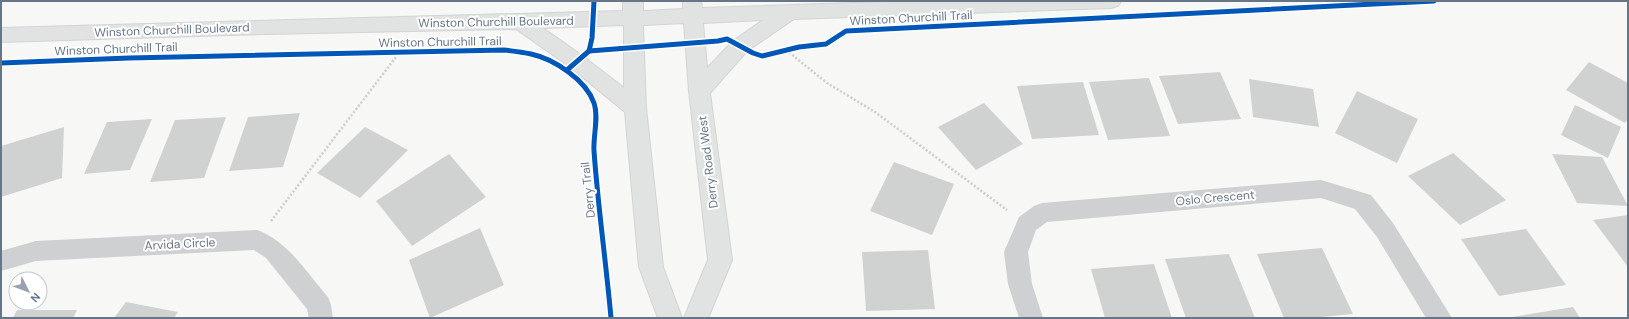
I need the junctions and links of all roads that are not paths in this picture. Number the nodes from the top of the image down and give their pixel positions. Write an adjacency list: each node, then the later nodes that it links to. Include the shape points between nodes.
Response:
1 (1110, 1): 4 (main road, Winston Churchill Boulevard)
2 (693, 9): 3 (main road, Winston Churchill Boulevard); 4 (main road, Winston Churchill Boulevard); 7 (main road, Derry Road West)
3 (634, 10): 5 (main road, Winston Churchill Boulevard); 8 (main road)
4 (789, 13): 7 (main road, via 740,46)
5 (520, 22): 6 (main road, Winston Churchill Boulevard); 8 (main road, via 577,62)
6 (1, 35)
7 (699, 92): 12 (main road, Derry Road West, via 720,260)
8 (635, 108): 11 (main road, via 651,267)
9 (1, 261): 10 (street, Arvida Circle, via 36,250 257,240 274,251 319,305)
10 (321, 318)
11 (670, 318)
12 (696, 318)
13 (1031, 318): 14 (street, Oslo Crescent, via 1020,284 1016,252 1027,224 1042,213 1321,188 1363,202 1385,230)
14 (1440, 318)

